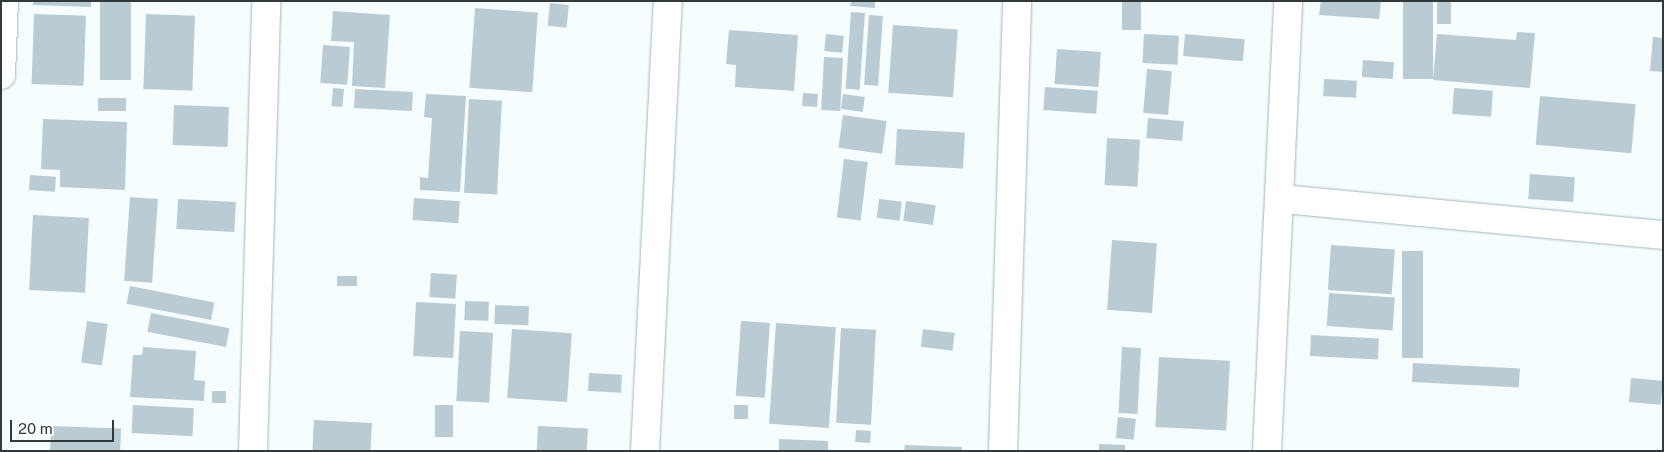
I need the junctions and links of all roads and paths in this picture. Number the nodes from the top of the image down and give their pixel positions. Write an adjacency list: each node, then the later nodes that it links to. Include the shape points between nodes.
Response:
1 (4, 1): 6 (street)
2 (266, 1): 9 (street)
3 (668, 1): 10 (street)
4 (1017, 1): 11 (street)
5 (1288, 1): 7 (street)
6 (1, 75)
7 (1282, 199): 8 (street); 12 (street)
8 (1663, 234)
9 (253, 451)
10 (645, 451)
11 (1003, 451)
12 (1266, 451)

